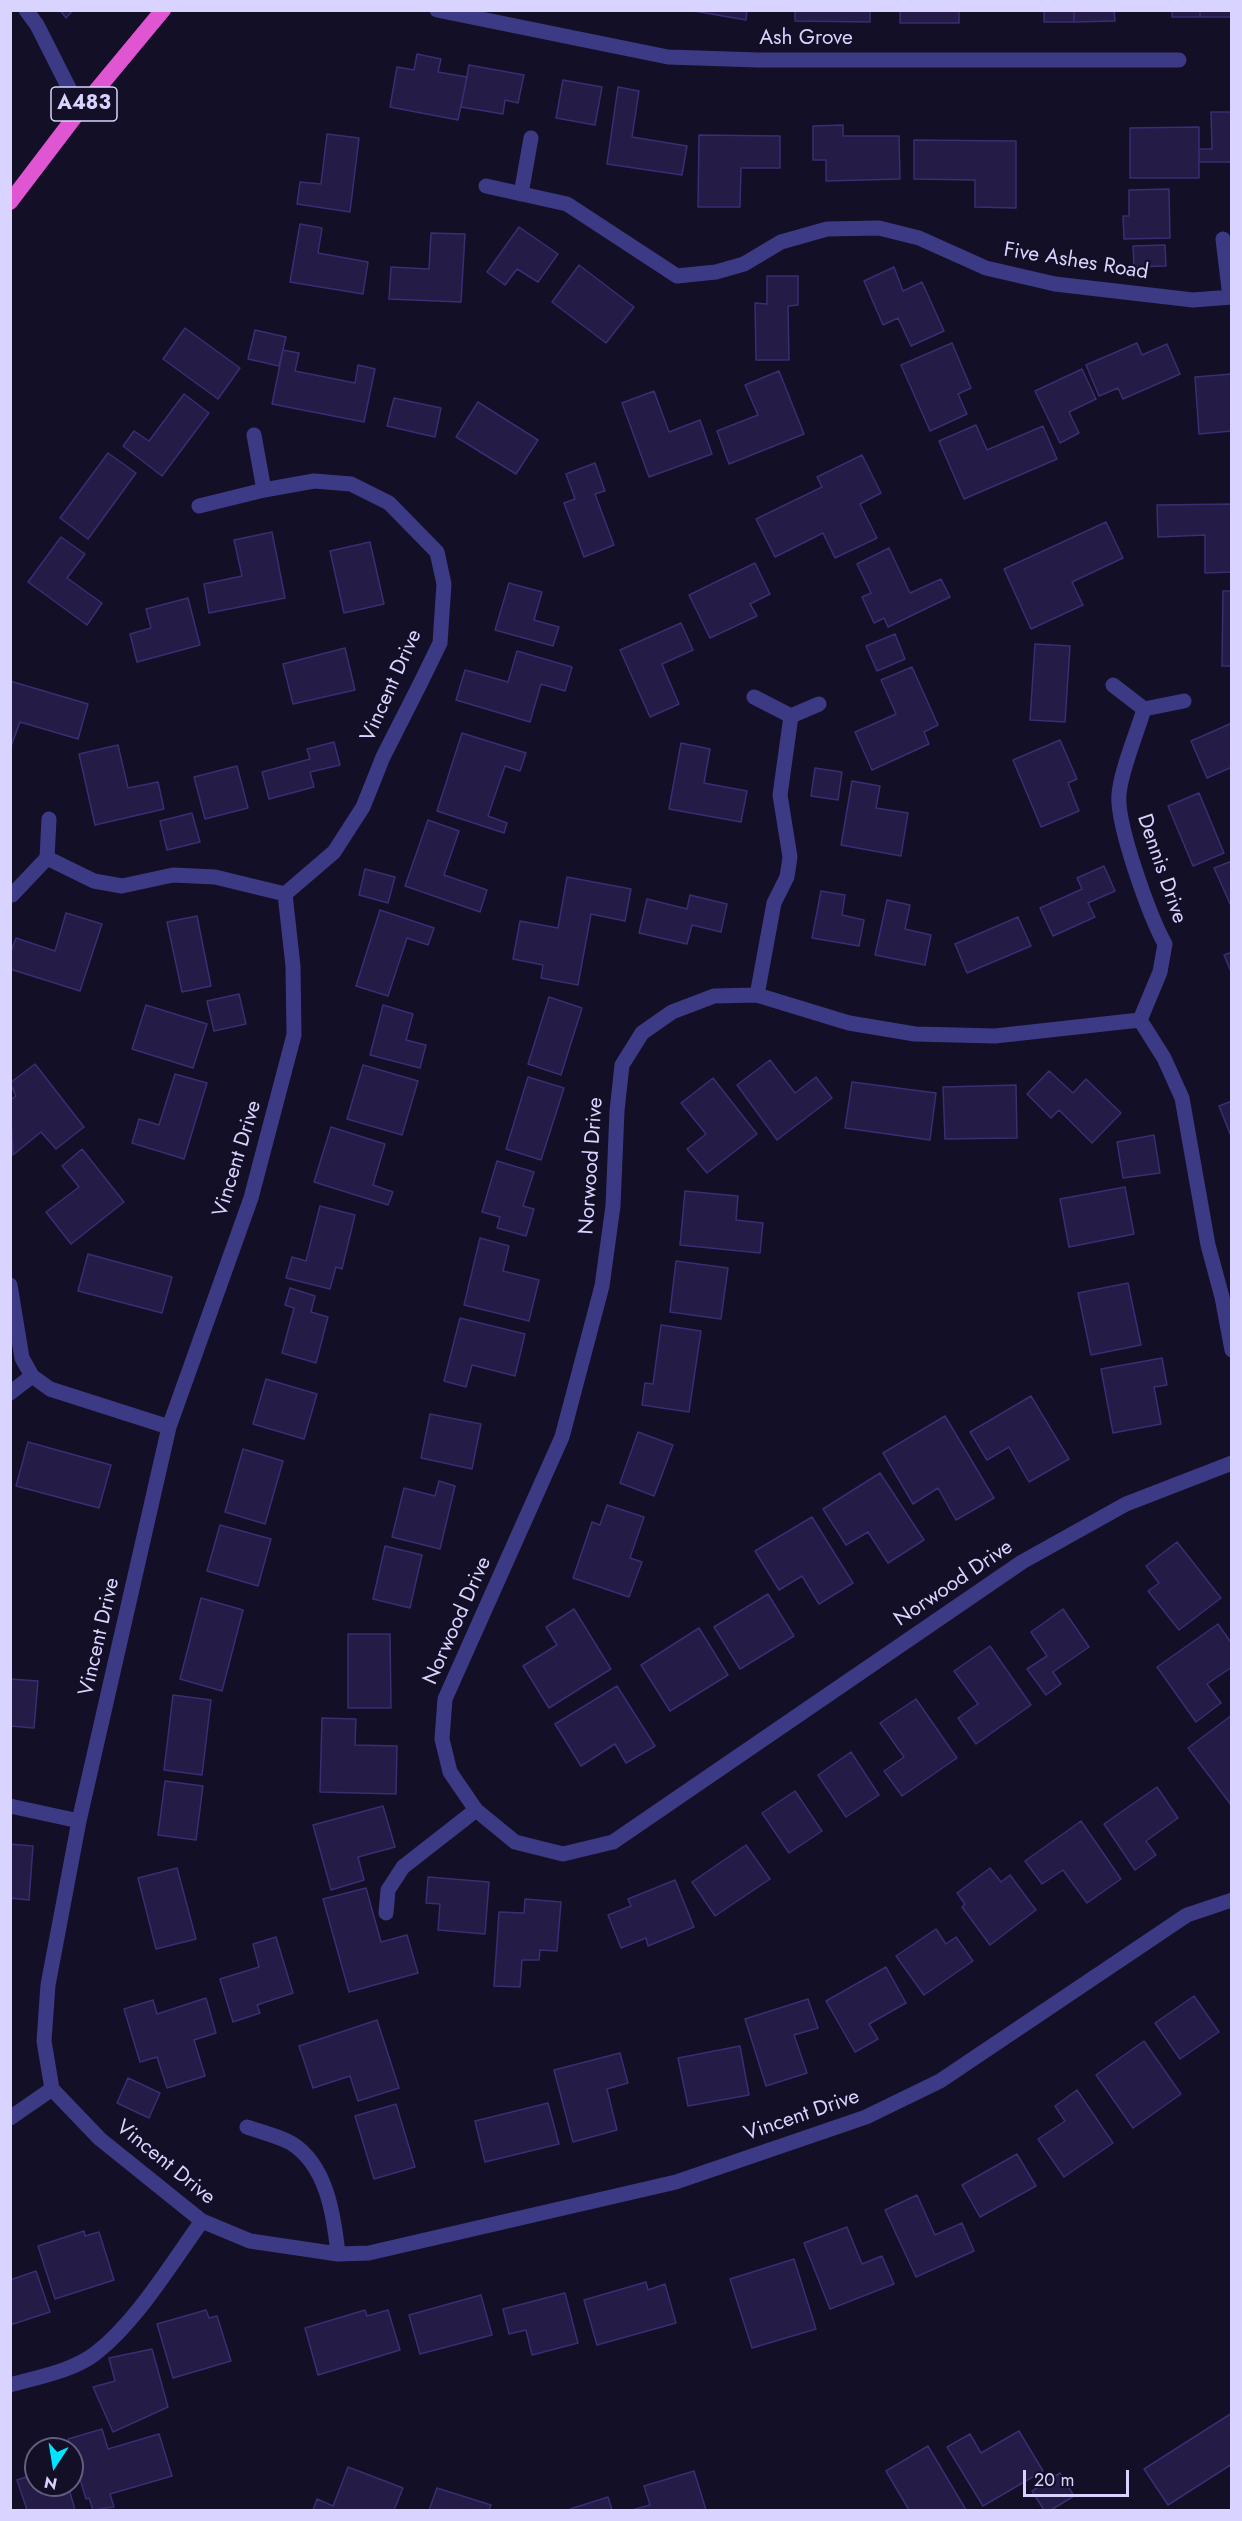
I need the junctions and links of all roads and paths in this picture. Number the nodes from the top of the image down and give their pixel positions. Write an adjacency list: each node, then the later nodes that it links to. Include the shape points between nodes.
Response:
1 (26, 10): 5 (street)
2 (163, 10): 5 (highway, A483)
3 (437, 10): 4 (street, Ash Grove, via 668,57)
4 (1179, 60)
5 (80, 110): 9 (highway, A483)
6 (531, 138): 8 (street)
7 (486, 186): 8 (street, Five Ashes Road)
8 (521, 194): 11 (street, Five Ashes Road, via 567,204 677,276 744,264 781,242 827,229 879,228 919,238 986,268 1055,284 1193,300)
9 (10, 202)
10 (1222, 239): 11 (street, Five Ashes Road)
11 (1231, 297)
12 (254, 435): 13 (street)
13 (264, 490): 14 (street, Vincent Drive); 23 (street, Vincent Drive, via 314,481 351,484 389,503 437,552 444,584 440,643 363,807 334,852)
14 (200, 506)
15 (1113, 685): 19 (street)
16 (754, 697): 20 (street)
17 (1184, 701): 19 (street)
18 (819, 704): 20 (street)
19 (1144, 709): 26 (street, Dennis Drive, via 1119,793 1120,818 1152,921 1165,944 1160,972)
20 (791, 716): 25 (street, via 780,795 790,857 787,877 774,903)
21 (49, 819): 22 (street)
22 (47, 858): 23 (street, via 94,880 122,886 173,875 215,877); 24 (street)
23 (285, 894): 32 (street, Vincent Drive, via 293,966 294,1035 251,1198)
24 (12, 895)
25 (757, 995): 26 (street, Norwood Drive, via 849,1023 915,1034 995,1036); 35 (street, Norwood Drive, via 714,996 672,1012 642,1033 622,1065 613,1206 602,1286 572,1406 562,1437 445,1699 442,1739 450,1772)
26 (1140, 1020): 28 (street, via 1164,1058 1182,1098 1208,1245)
27 (10, 1285): 30 (street, via 22,1358)
28 (1227, 1295): 29 (street)
29 (1232, 1350)
30 (32, 1376): 31 (street); 32 (street, via 50,1389)
31 (10, 1393)
32 (169, 1427): 36 (street, Vincent Drive)
33 (1232, 1463): 35 (street, Norwood Drive, via 1126,1504 1022,1562 613,1842 563,1854 515,1842)
34 (10, 1806): 36 (street)
35 (476, 1810): 38 (street, via 403,1867 388,1890)
36 (80, 1821): 39 (street, Vincent Drive, via 48,1985 44,2041)
37 (1232, 1900): 43 (street, Vincent Drive, via 1187,1915 940,2081 866,2117 676,2182 369,2253)
38 (386, 1913)
39 (52, 2089): 40 (street); 42 (street, Vincent Drive, via 100,2139)
40 (10, 2118)
41 (247, 2127): 43 (street, via 291,2144 314,2163 334,2217)
42 (202, 2221): 43 (street, Vincent Drive, via 250,2241); 44 (street, via 125,2324 95,2354 55,2372)
43 (338, 2254)
44 (10, 2385)

